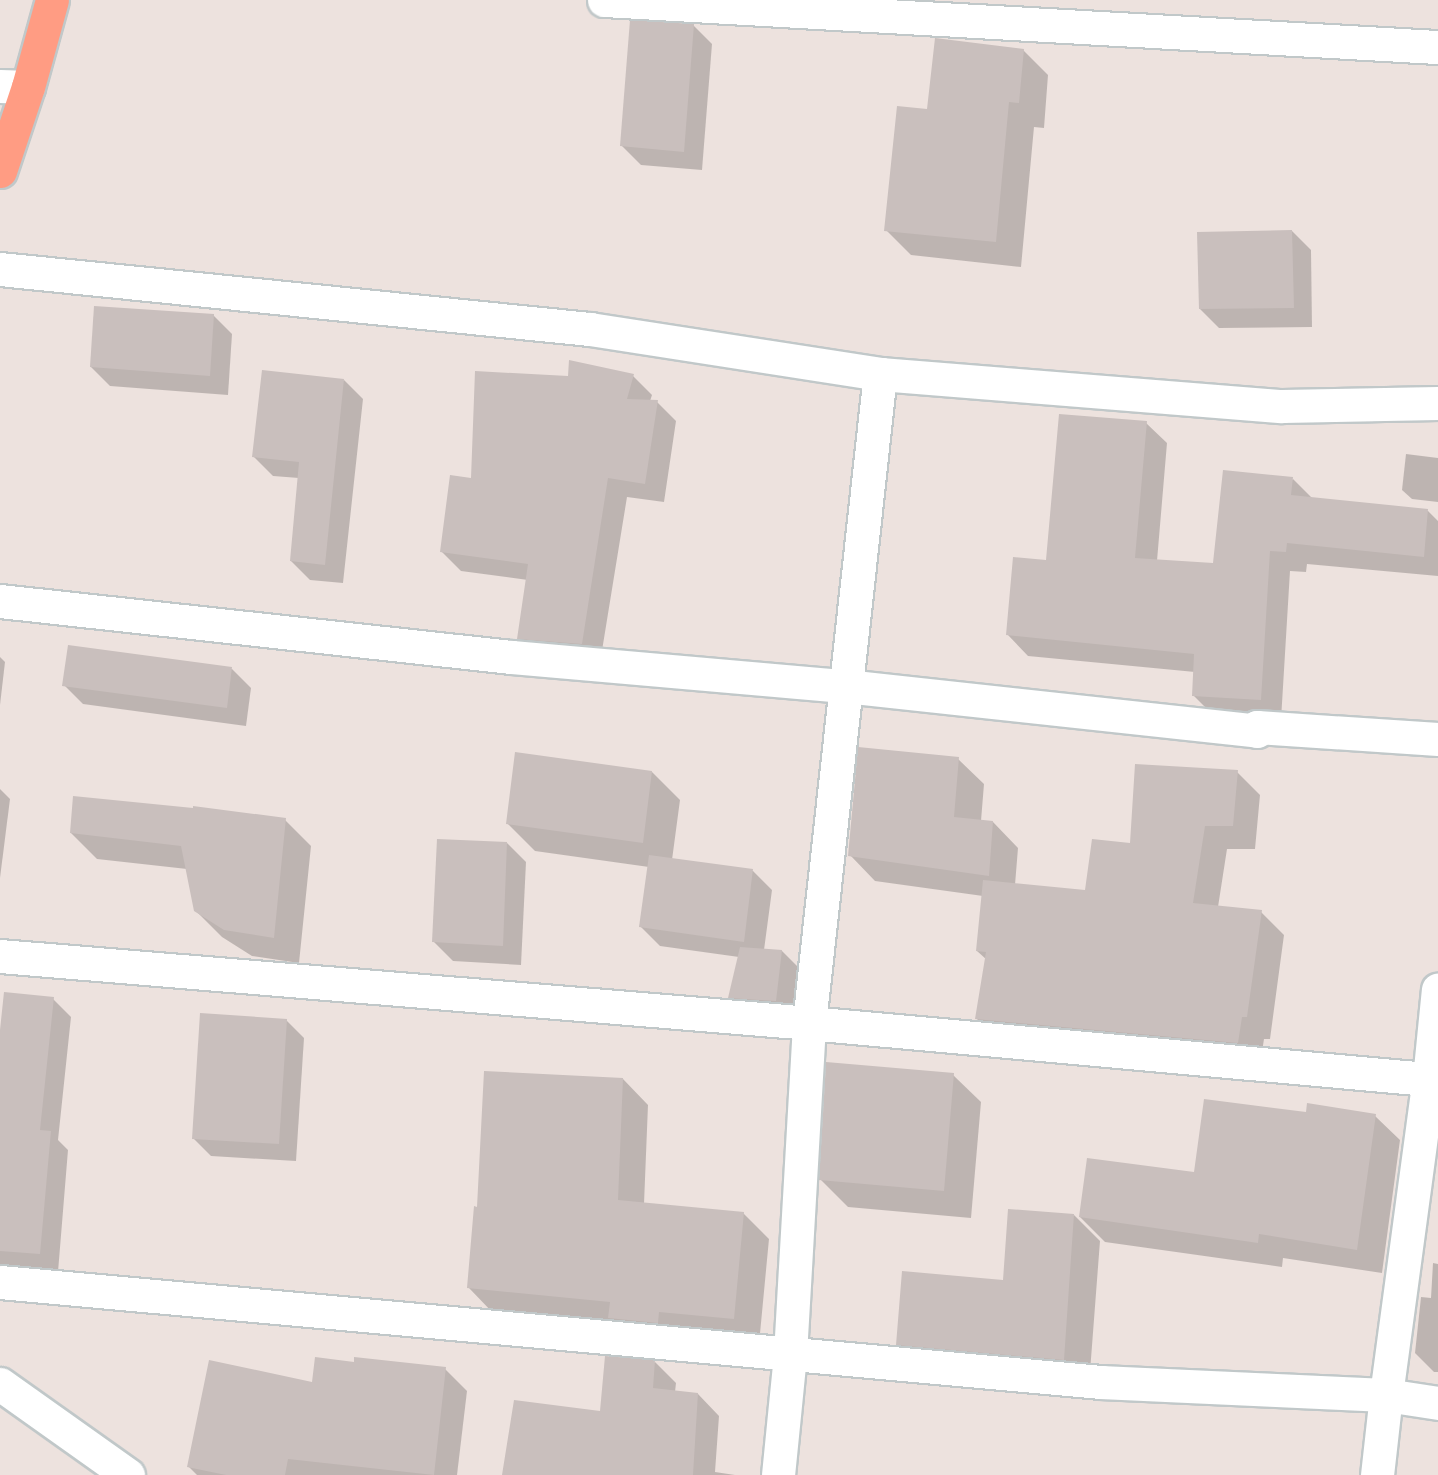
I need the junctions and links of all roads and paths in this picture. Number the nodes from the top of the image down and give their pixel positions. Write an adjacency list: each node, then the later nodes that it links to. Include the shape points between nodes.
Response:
1 (52, 0): 5 (highway)
2 (604, 0): 3 (street)
3 (881, 8): 4 (street)
4 (1438, 47)
5 (14, 87): 6 (highway)
6 (0, 171)
7 (0, 269): 8 (street, via 590,329)
8 (880, 374): 9 (street, via 1282,406); 11 (street)
9 (1438, 403)
10 (0, 601): 11 (street, via 511,657)
11 (845, 686): 12 (street, via 1257,731 1257,727); 15 (street)
12 (1438, 739)
13 (0, 956): 15 (street)
14 (1438, 989): 16 (street)
15 (808, 1023): 16 (street); 18 (street)
16 (1434, 1079): 20 (street)
17 (0, 1282): 18 (street)
18 (790, 1353): 20 (street, via 1100,1382); 23 (street)
19 (0, 1384): 22 (street)
20 (1386, 1395): 21 (street); 24 (street)
21 (1438, 1403)
22 (128, 1475)
23 (778, 1475)
24 (1377, 1475)

